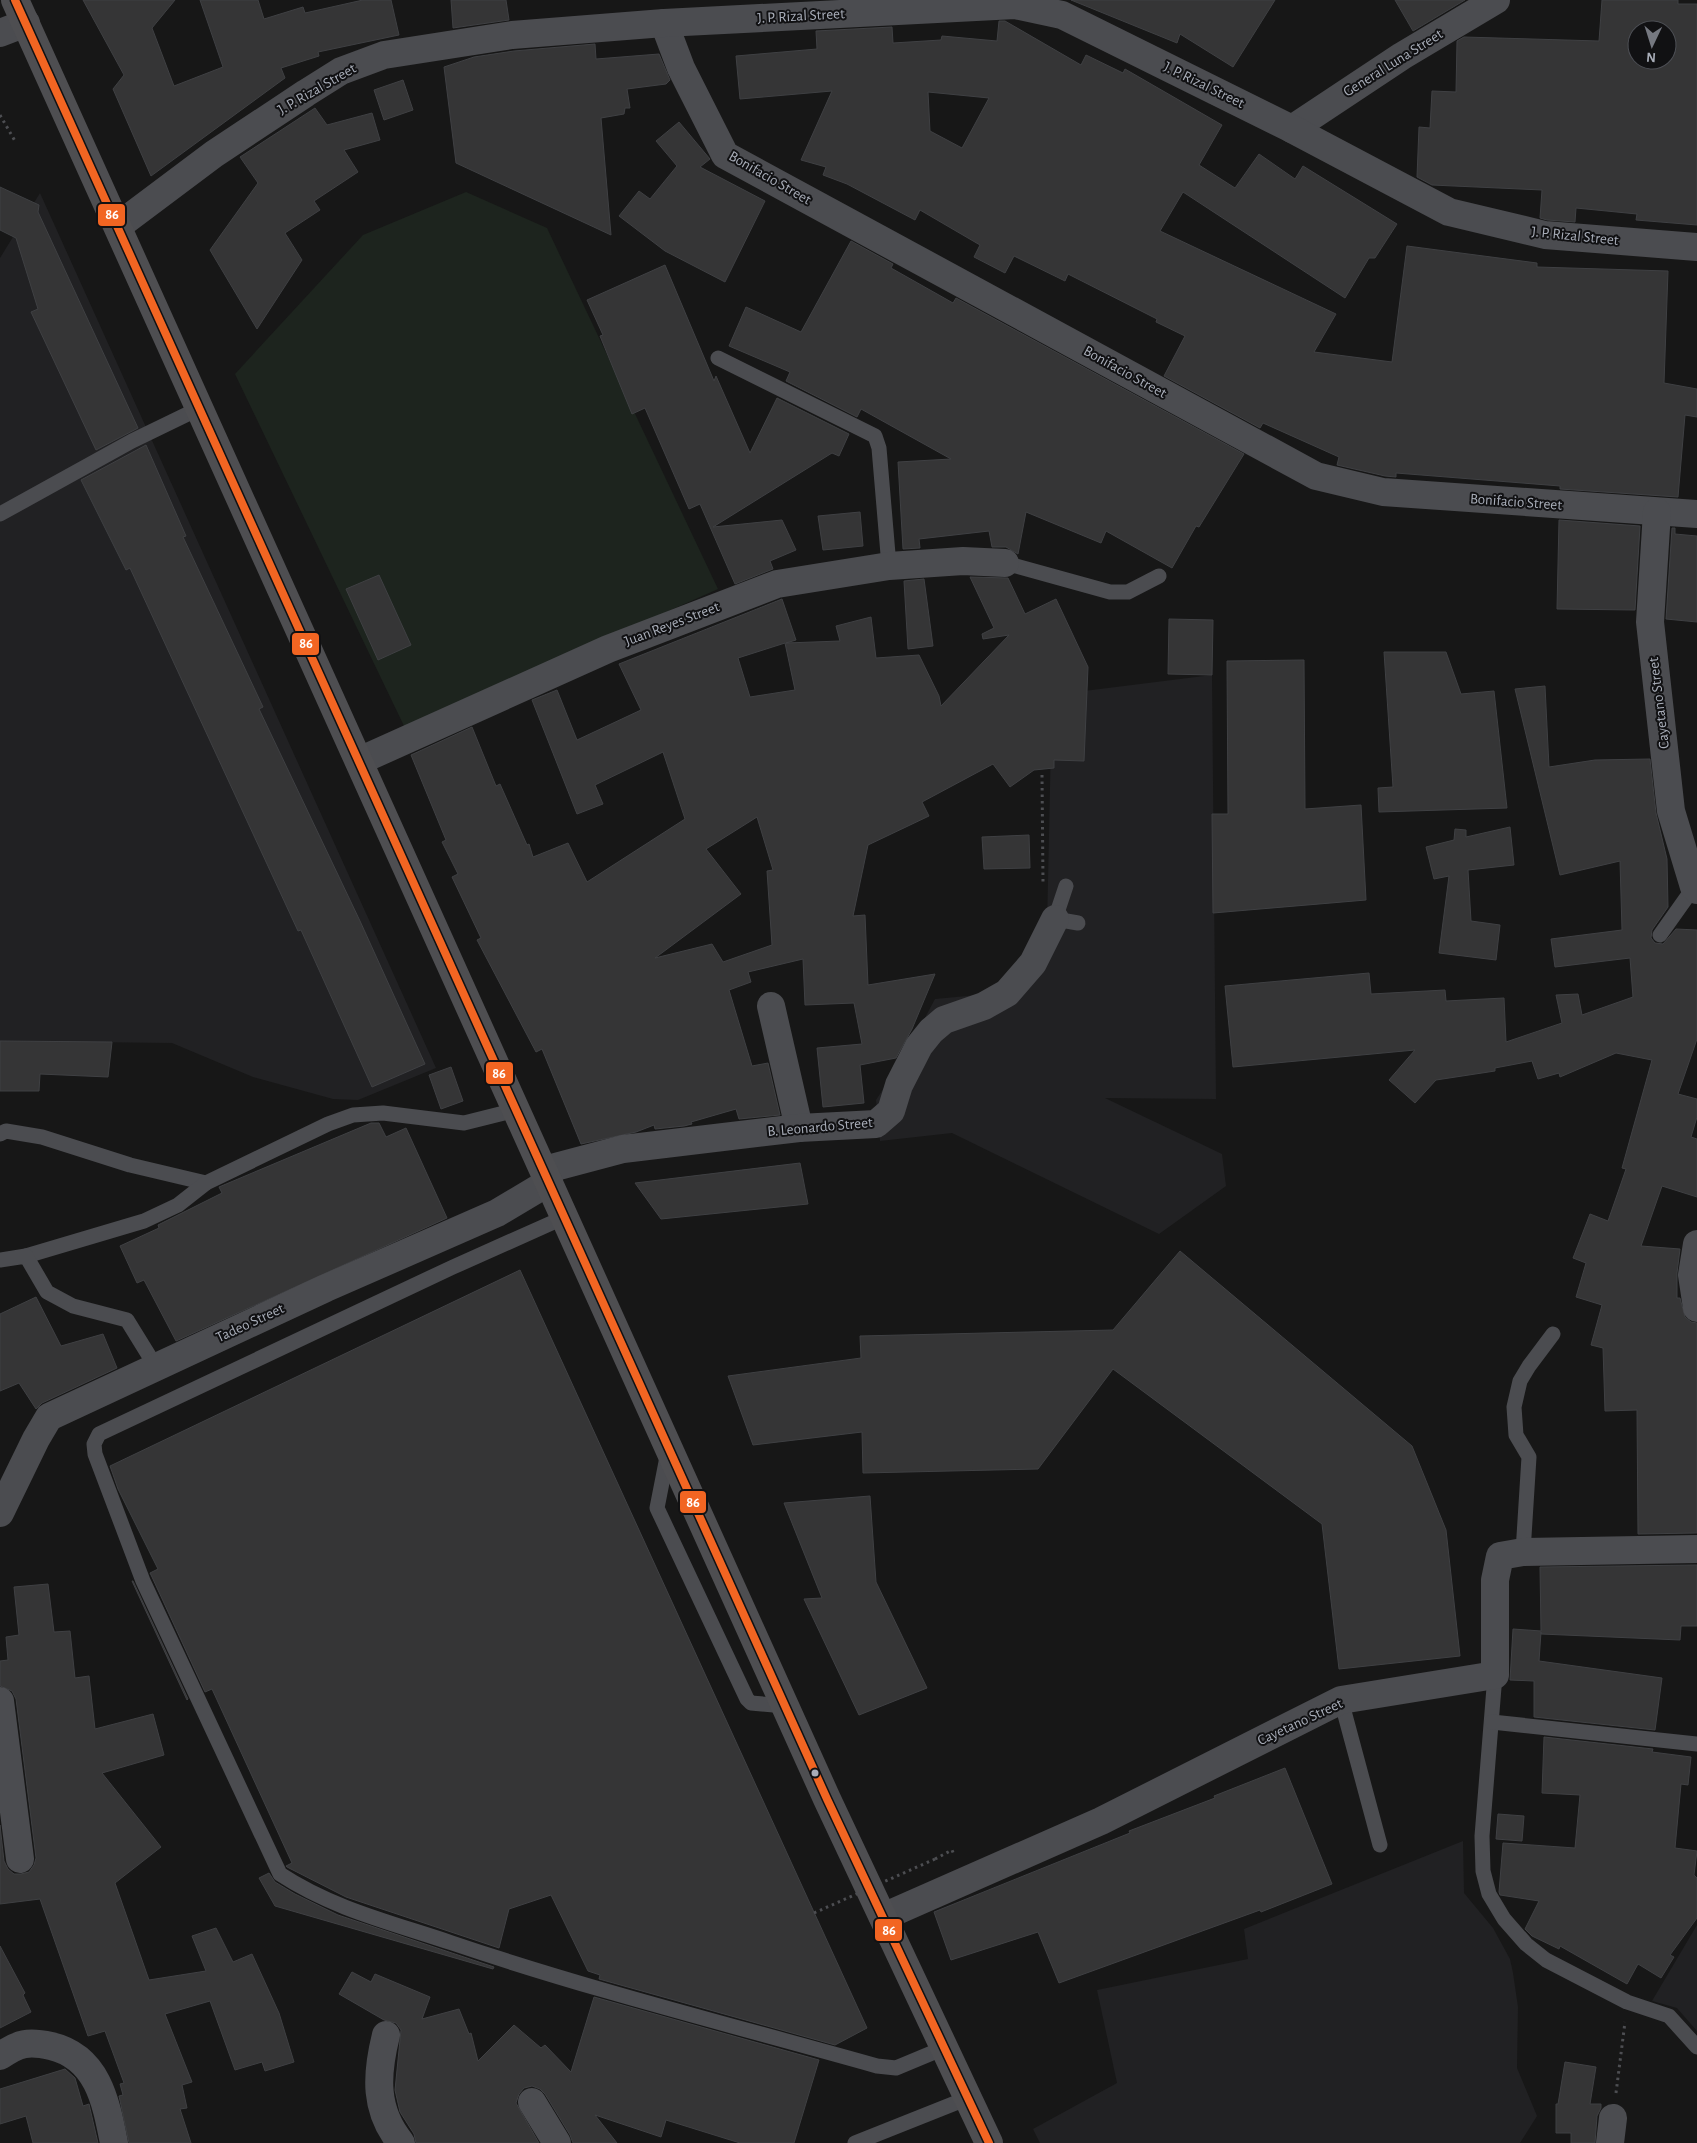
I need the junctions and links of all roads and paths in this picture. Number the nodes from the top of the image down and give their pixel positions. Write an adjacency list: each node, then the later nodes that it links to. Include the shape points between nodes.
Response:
1 (1496, 0): 7 (street, General Luna Street, via 1402,56)
2 (1065, 8): 4 (street, J. P. Rizal Street, via 1015,5); 7 (street, J. P. Rizal Street)
3 (21, 12): 5 (street); 9 (highway)
4 (664, 23): 9 (street, J. P. Rizal Street, via 512,35 384,55 342,72 306,93 214,154); 13 (street, Bonifacio Street, via 681,68 725,155 1316,476 1383,492)
5 (0, 33)
6 (0, 115): 8 (path)
7 (1292, 129): 10 (street, J. P. Rizal Street, via 1449,212 1545,235)
8 (16, 141)
9 (118, 226): 12 (highway)
10 (1697, 248)
11 (718, 358): 17 (lane, via 875,436 879,448)
12 (200, 408): 14 (lane, via 132,441); 19 (highway)
13 (1658, 512): 15 (street, Bonifacio Street); 22 (street, Cayetano Street, via 1650,622 1671,811)
14 (0, 514)
15 (1697, 514)
16 (1005, 563): 17 (street, Juan Reyes Street, via 963,561); 18 (lane, via 1110,592 1128,592)
17 (889, 566): 19 (street, Juan Reyes Street, via 777,584 608,649)
18 (1159, 576)
19 (359, 761): 26 (highway)
20 (1042, 775): 23 (path, via 1043,884)
21 (1066, 886): 23 (lane)
22 (1696, 888): 24 (lane)
23 (1066, 921): 27 (street, B. Leonardo Street, via 1007,993 984,1006 944,1020 931,1031 919,1046 887,1116 876,1124)
24 (1660, 935)
25 (771, 1006): 27 (street)
26 (516, 1110): 29 (highway); 30 (lane, via 464,1123 383,1113 354,1115 328,1124)
27 (799, 1128): 29 (street, B. Leonardo Street, via 623,1149)
28 (0, 1134): 30 (lane, via 6,1131 42,1137 146,1170)
29 (546, 1176): 31 (highway); 37 (street, Tadeo Street, via 496,1212)
30 (206, 1183): 33 (lane, via 178,1206 144,1221)
31 (565, 1217): 50 (highway); 54 (lane, via 99,1434 94,1444 95,1454 147,1589 280,1874 299,1886 368,1917 501,1959 877,2066 896,2068)
32 (1697, 1244): 35 (street, via 1692,1275)
33 (26, 1256): 34 (lane); 37 (lane, via 47,1292 72,1306 126,1320)
34 (0, 1260)
35 (1697, 1308)
36 (1553, 1334): 40 (lane, via 1520,1381 1514,1407 1516,1435 1529,1457)
37 (156, 1367): 38 (street, Tadeo Street, via 49,1417)
38 (3, 1502)
39 (1697, 1548): 40 (street)
40 (1523, 1552): 41 (street, via 1500,1556 1496,1570)
41 (1495, 1675): 43 (street, Cayetano Street); 44 (lane)
42 (0, 1700): 48 (street)
43 (1341, 1700): 46 (lane); 50 (street, Cayetano Street, via 1101,1820)
44 (1492, 1722): 45 (lane); 51 (lane, via 1482,1836 1483,1872 1489,1894 1504,1919 1526,1944 1546,1960)
45 (1697, 1744)
46 (1380, 1844)
47 (952, 1850): 49 (path, bridge)
48 (20, 1859)
49 (814, 1913)
50 (883, 1917): 54 (highway)
51 (1627, 2002): 53 (lane, via 1674,2019); 58 (path)
52 (386, 2035): 60 (street, via 378,2090 386,2122)
53 (1697, 2047)
54 (944, 2048): 56 (highway)
55 (0, 2056): 59 (street, via 13,2047 32,2042 77,2056 95,2078 108,2108)
56 (968, 2098): 62 (lane); 63 (highway)
57 (532, 2102): 61 (street)
58 (1612, 2131)
59 (114, 2143)
60 (401, 2143)
61 (556, 2143)
62 (855, 2143)
63 (989, 2143)

